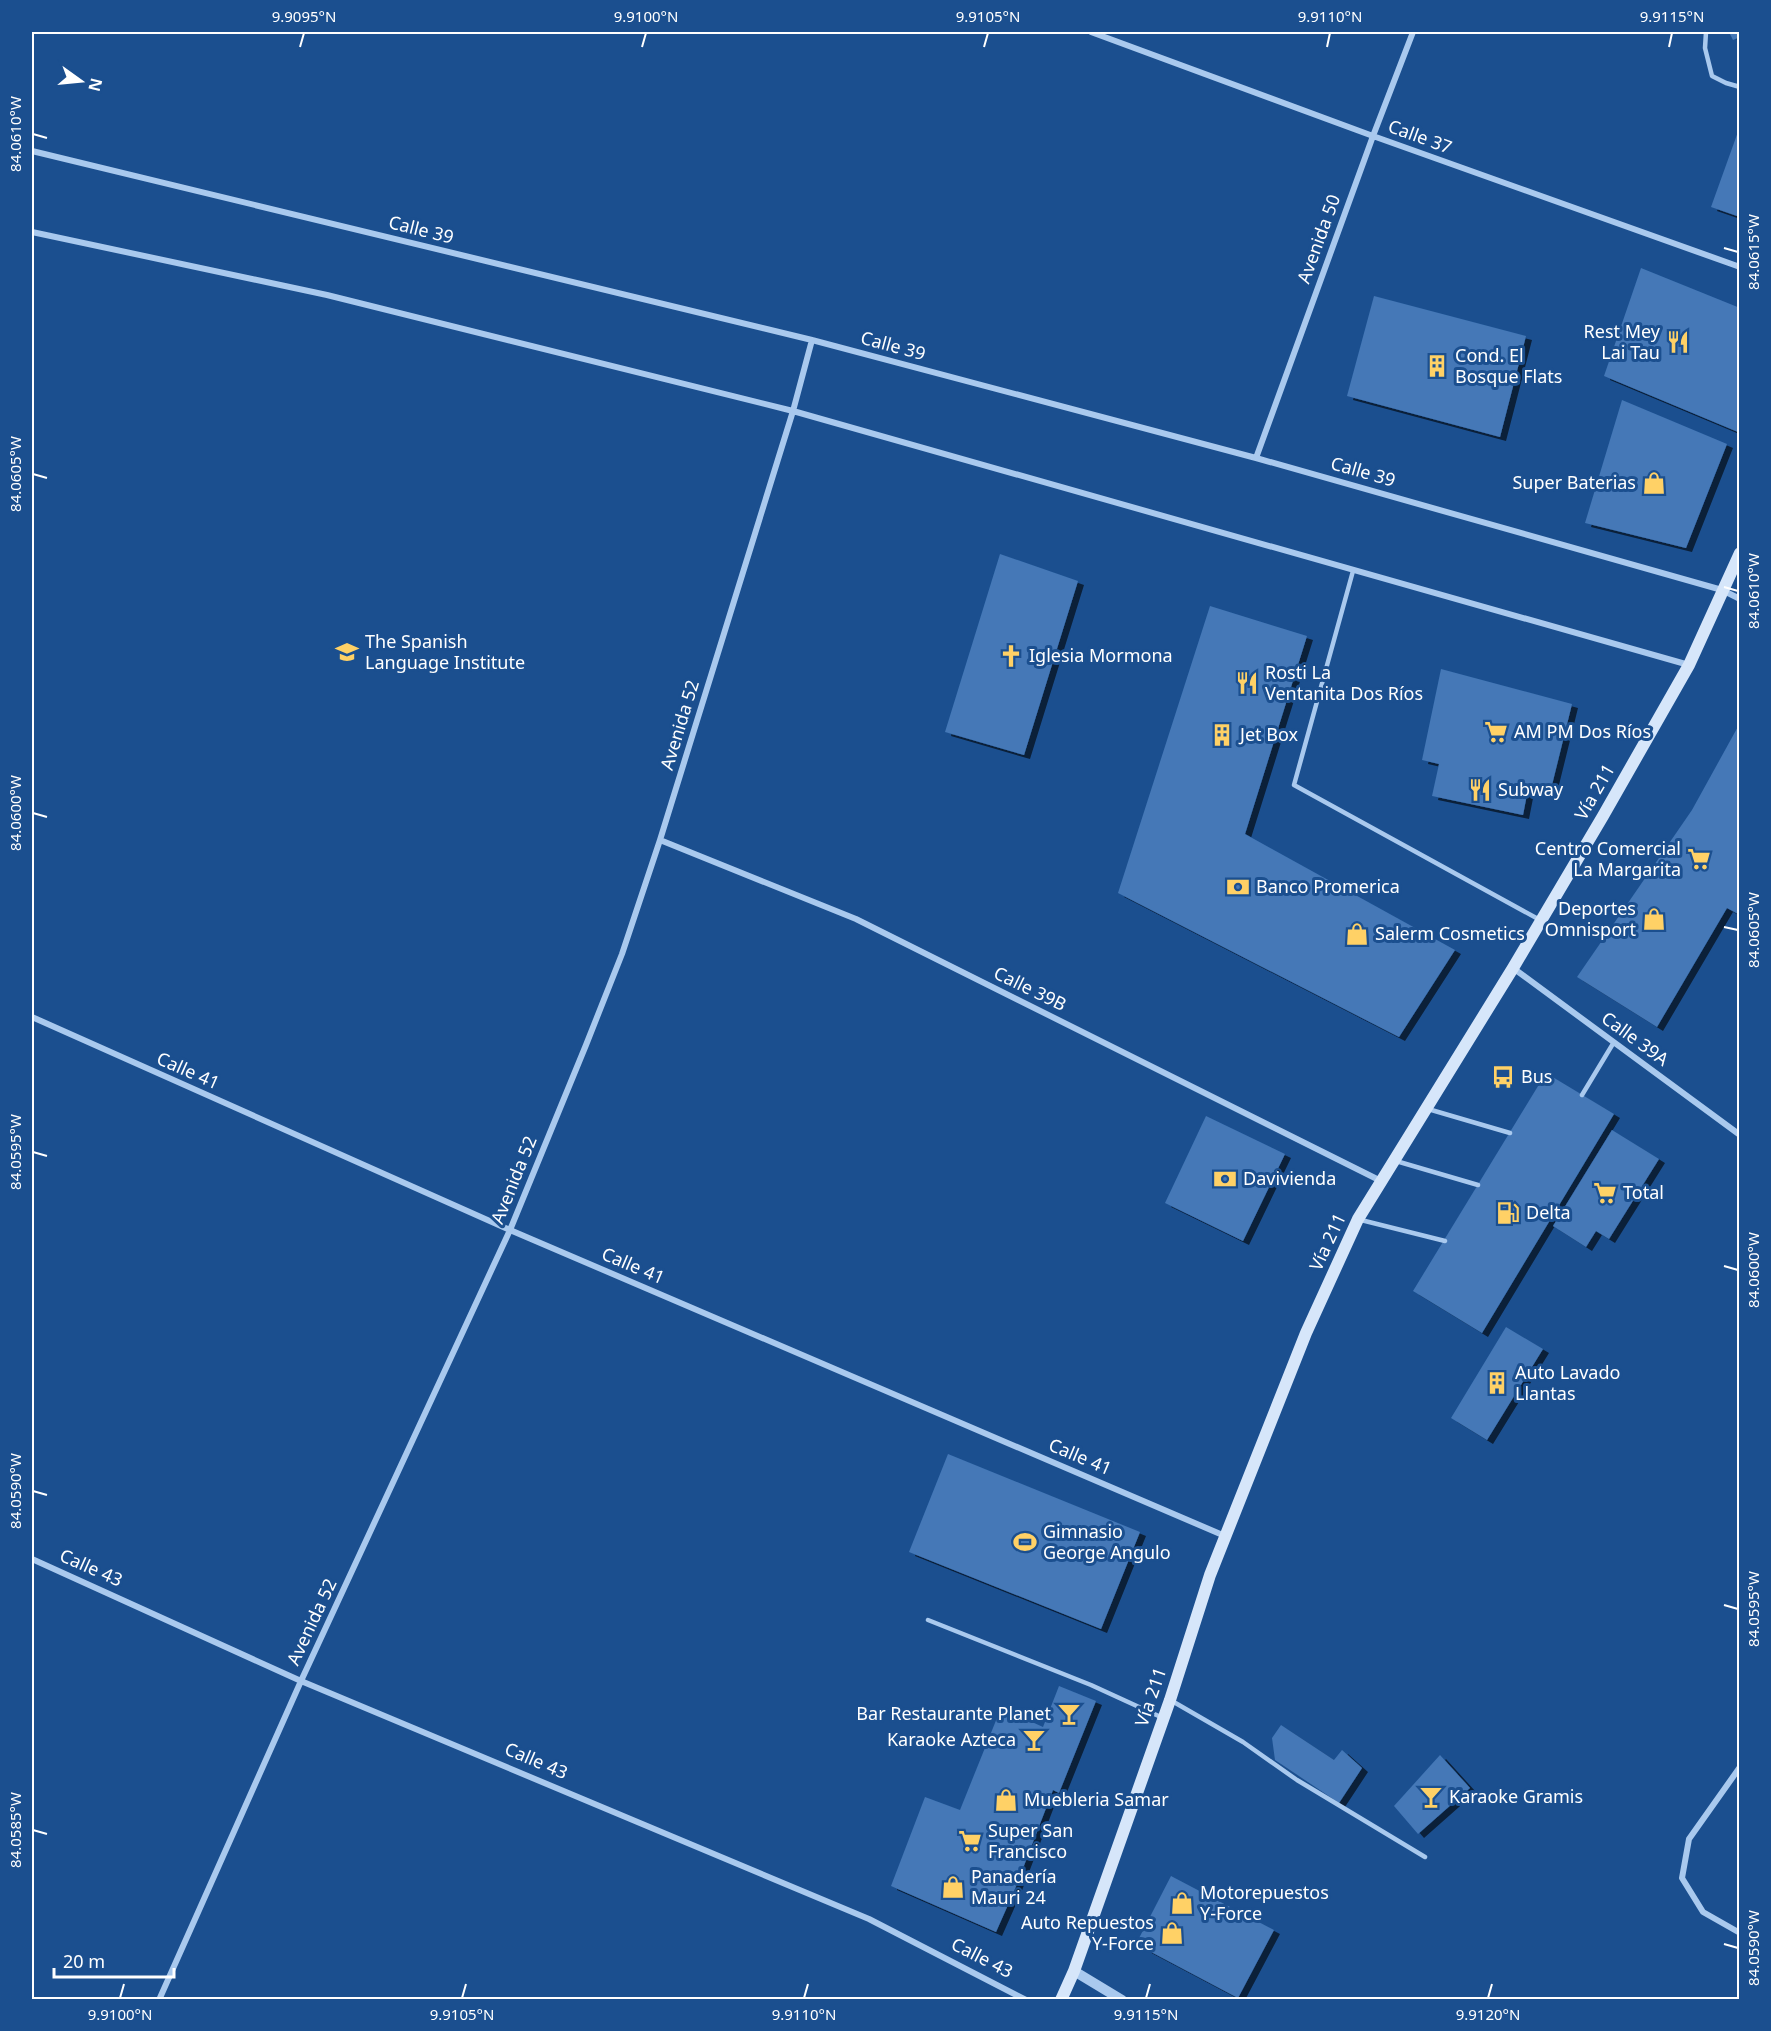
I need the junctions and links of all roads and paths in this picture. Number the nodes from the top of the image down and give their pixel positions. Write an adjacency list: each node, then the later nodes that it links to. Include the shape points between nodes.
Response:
1 (1091, 32): 5 (street, Calle 37)
2 (1413, 32): 5 (street, Avenida 50)
3 (1706, 32): 4 (lane, via 1705,48 1712,76)
4 (1740, 87)
5 (1373, 136): 8 (street, Calle 37); 11 (street, Avenida 50)
6 (32, 151): 9 (street, Calle 39)
7 (32, 231): 10 (street, via 327,295)
8 (1740, 267)
9 (812, 340): 10 (street, Avenida 52); 11 (street, Calle 39)
10 (793, 411): 13 (street); 17 (street, Avenida 52)
11 (1256, 458): 14 (street, Calle 39)
12 (1740, 553): 14 (main road, Vía 211)
13 (1353, 571): 16 (street); 18 (lane, via 1294,785)
14 (1722, 590): 15 (street, Calle 39); 16 (main road, Vía 211)
15 (1740, 599)
16 (1689, 665): 18 (main road, Vía 211)
17 (660, 840): 27 (street, Calle 39B, via 856,919); 30 (street, Avenida 52, via 622,954)
18 (1540, 920): 19 (main road, Vía 211)
19 (1513, 968): 21 (street, Calle 39A); 23 (main road, Vía 211)
20 (32, 1017): 30 (street, Calle 41)
21 (1614, 1042): 22 (lane); 25 (street, Calle 39A)
22 (1582, 1095)
23 (1425, 1108): 24 (lane); 26 (main road, Vía 211)
24 (1510, 1133)
25 (1740, 1135)
26 (1393, 1160): 27 (main road, Vía 211); 28 (lane)
27 (1381, 1181): 29 (main road, Vía 211)
28 (1478, 1185)
29 (1358, 1219): 31 (lane); 32 (main road, Vía 211, via 1306,1333)
30 (510, 1230): 32 (street, Calle 41); 35 (street, Avenida 52)
31 (1445, 1240)
32 (1225, 1536): 36 (main road, Vía 211)
33 (32, 1559): 35 (street, Calle 43)
34 (928, 1620): 37 (lane)
35 (301, 1681): 42 (street, Avenida 52); 43 (street, Calle 43, via 869,1918)
36 (1170, 1700): 37 (main road, Vía 211); 39 (lane)
37 (1164, 1718): 41 (main road, Vía 211)
38 (1740, 1767): 40 (street, via 1689,1839 1682,1878 1703,1912)
39 (1425, 1857)
40 (1740, 1933)
41 (1074, 1971): 44 (main road, Vía 211); 45 (street)
42 (159, 2000)
43 (1026, 2000)
44 (1061, 2000)
45 (1122, 2000)

